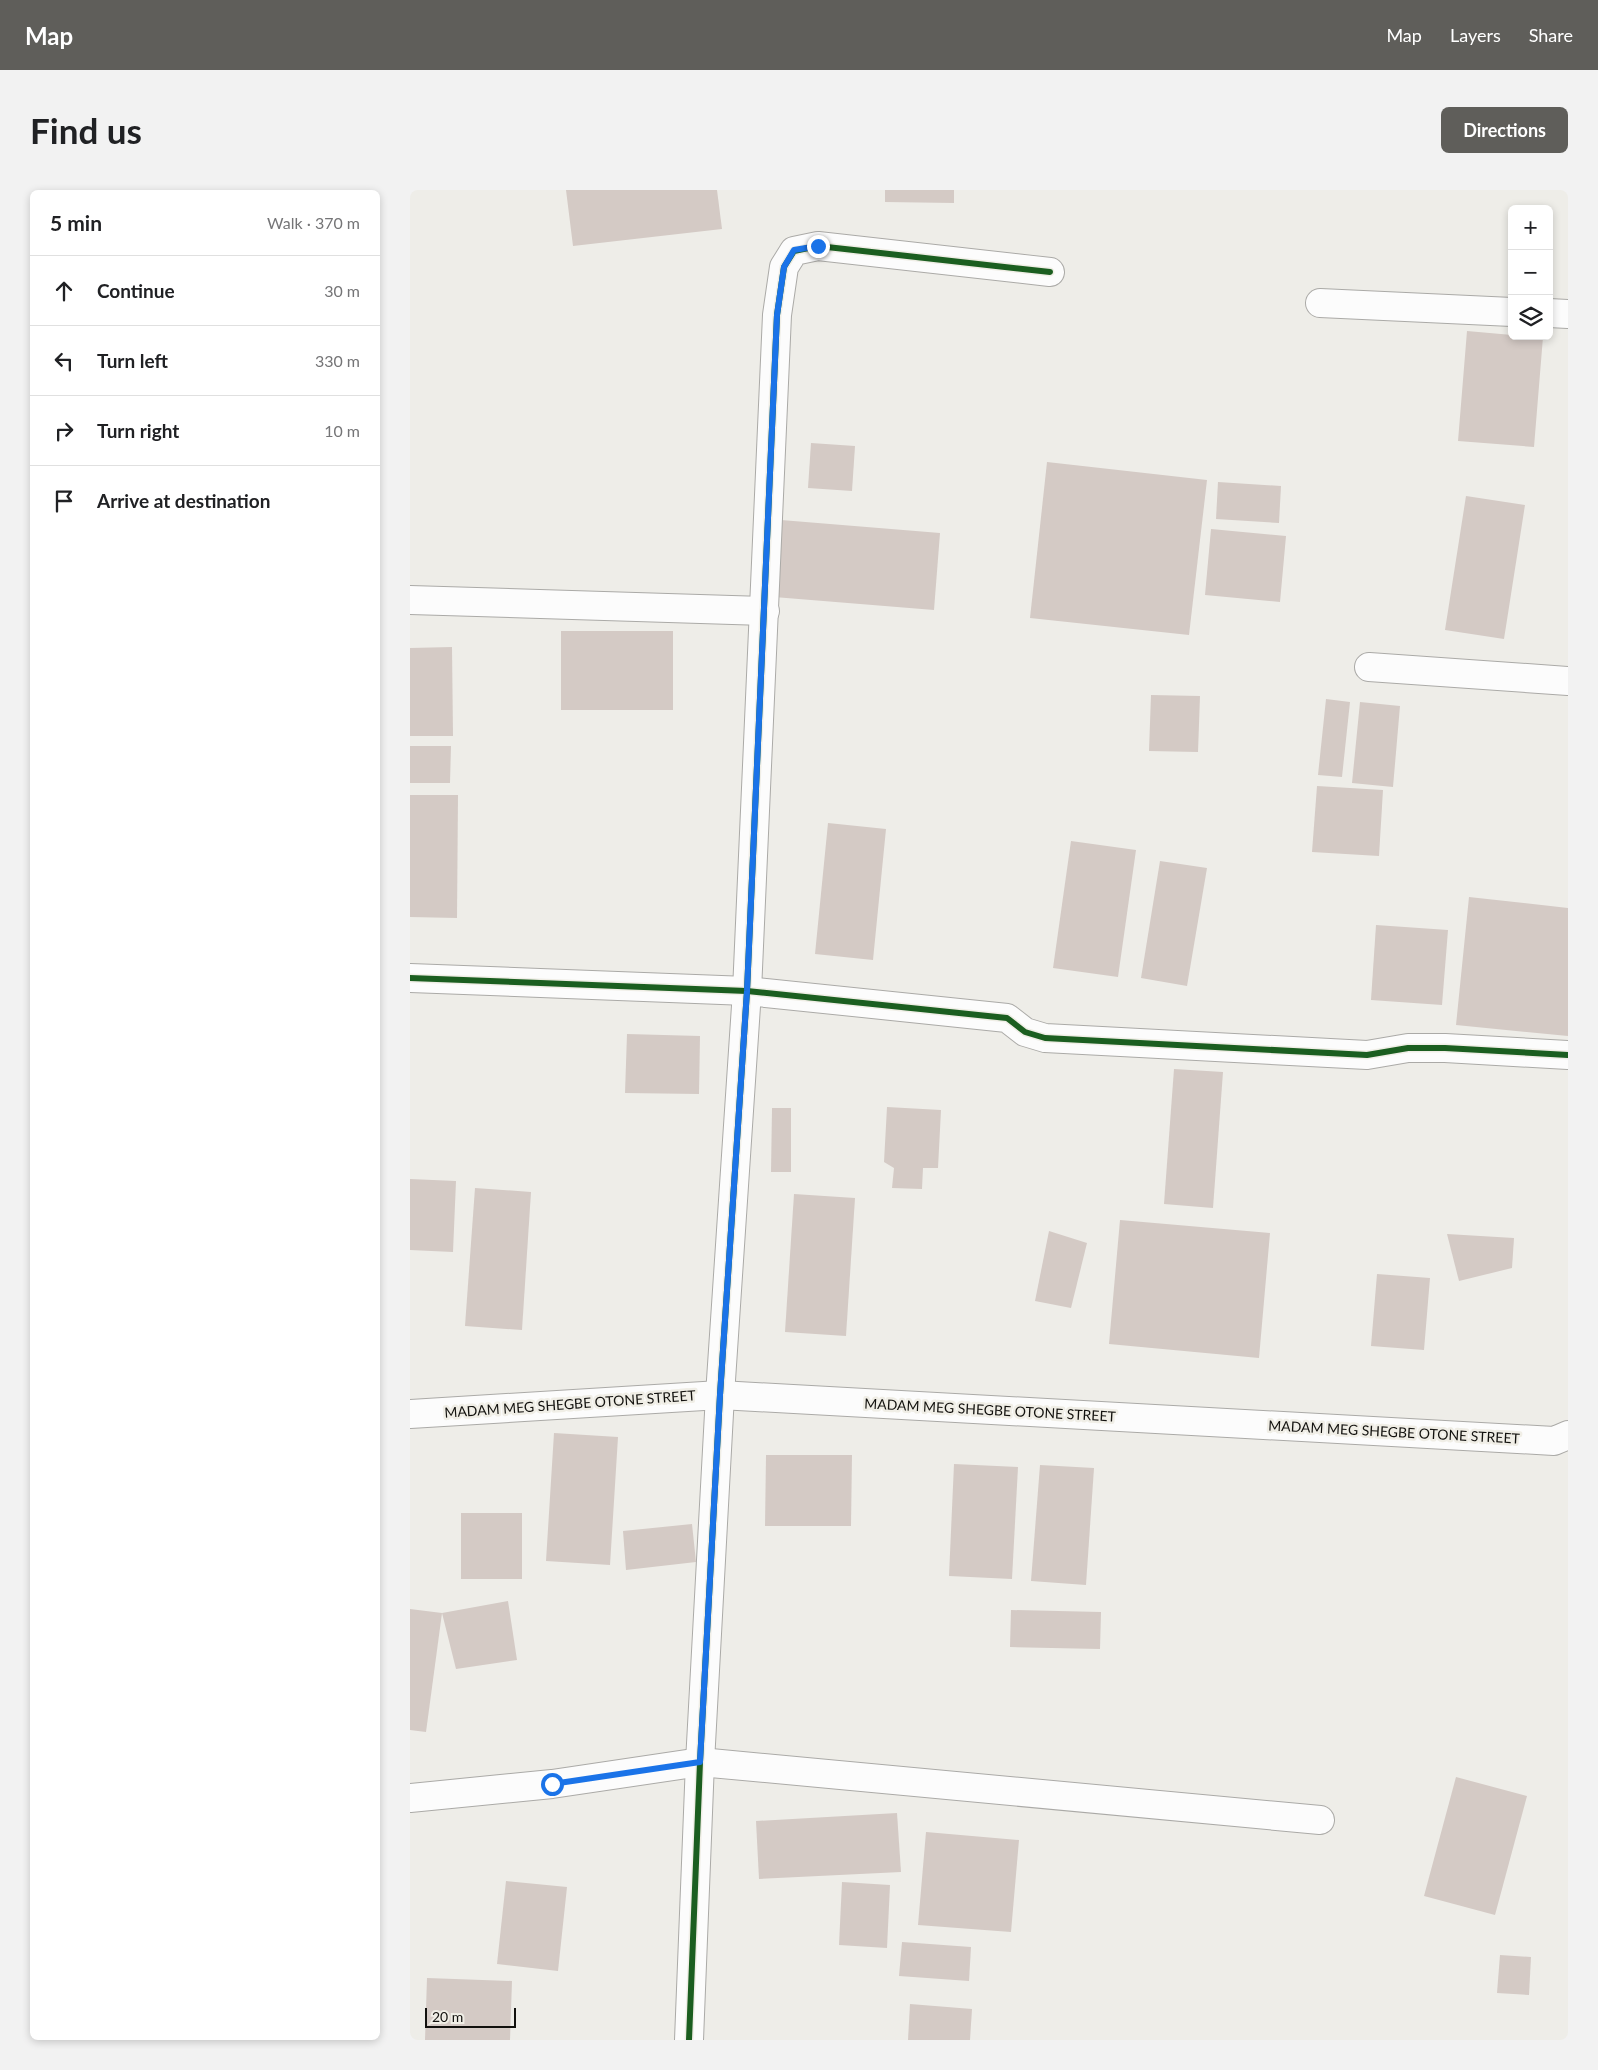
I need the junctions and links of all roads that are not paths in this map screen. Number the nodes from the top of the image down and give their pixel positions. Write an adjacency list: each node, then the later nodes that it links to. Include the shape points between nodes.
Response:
1 (1050, 272): 7 (street, via 818,246 794,250 784,267 777,315)
2 (1320, 303): 3 (street)
3 (1508, 312)
4 (1553, 313): 5 (street)
5 (1568, 314)
6 (410, 600): 7 (street)
7 (765, 612): 11 (street)
8 (1369, 667): 9 (street)
9 (1568, 681)
10 (410, 978): 11 (street)
11 (747, 991): 12 (street, via 1007,1018 1025,1032 1045,1038 1367,1055 1408,1048); 13 (street)
12 (1568, 1054)
13 (720, 1395): 14 (street, MADAM MEG SHEGBE OTONE STREET); 15 (street, MADAM MEG SHEGBE OTONE STREET, via 1554,1441); 16 (street)
14 (410, 1414)
15 (1568, 1435)
16 (700, 1762): 17 (street, via 552,1784); 18 (street); 19 (street)
17 (410, 1798)
18 (1320, 1820)
19 (690, 2040)

